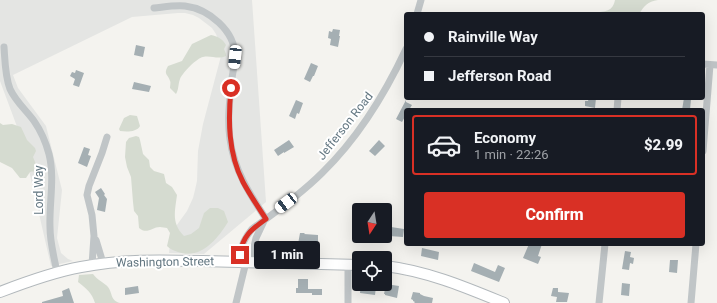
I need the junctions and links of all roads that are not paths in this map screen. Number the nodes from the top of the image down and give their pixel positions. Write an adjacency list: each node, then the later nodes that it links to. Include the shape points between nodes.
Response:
1 (420, 0): 3 (street)
2 (154, 8): 9 (street, via 186,6 201,10 218,22 230,38 235,57 229,116 232,149 243,181)
3 (417, 12)
4 (4, 48): 19 (street, Lord Way, via 10,89 37,127 49,154 50,239)
5 (404, 53): 9 (street, Jefferson Road, via 382,95 338,156 296,196)
6 (710, 65): 7 (street)
7 (705, 126)
8 (107, 137): 10 (street, via 87,195)
9 (266, 219): 13 (street, Jefferson Road, via 258,232 252,256); 13 (street, Jefferson Road, via 252,229 243,244 240,255)
10 (94, 236): 14 (street); 15 (street)
11 (605, 246): 24 (street)
12 (696, 246): 25 (street)
13 (246, 262): 14 (main road, Washington Street, via 151,260); 16 (main road, Washington Street); 21 (street)
14 (103, 263): 15 (main road, Washington Street)
15 (92, 265): 19 (main road, Washington Street)
16 (348, 265): 17 (main road, Washington Street); 22 (street)
17 (352, 265)
18 (392, 267): 23 (main road, via 439,278)
19 (57, 272): 20 (main road, Washington Street)
20 (0, 292)
21 (236, 303)
22 (348, 303)
23 (504, 303)
24 (599, 303)
25 (691, 303)

